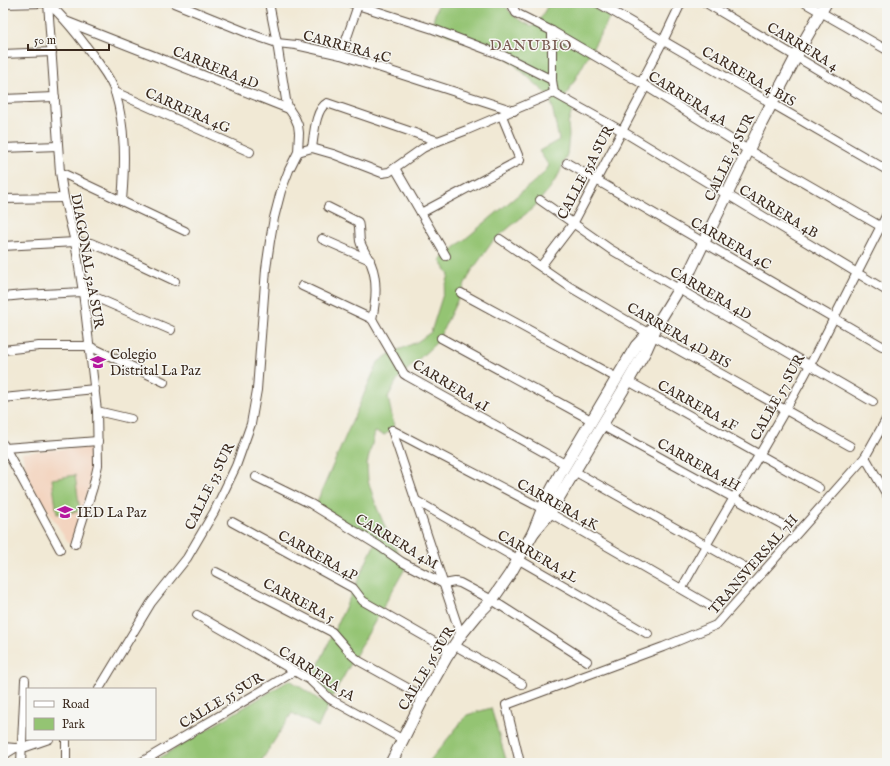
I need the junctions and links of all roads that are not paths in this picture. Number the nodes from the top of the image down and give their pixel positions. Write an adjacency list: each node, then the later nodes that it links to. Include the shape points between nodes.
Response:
1 (43, 3): 10 (street)
2 (48, 3): 13 (street); 18 (street, DIAGONAL 52A SUR)
3 (174, 3): 16 (street, CARRERA 4C)
4 (269, 3): 16 (street)
5 (511, 3): 14 (street, CARRERA 4A, via 516,13)
6 (598, 3): 15 (street, CARRERA 4 BIS)
7 (681, 3): 15 (street, CALLE 55A SUR)
8 (706, 3): 21 (street, CARRERA 4)
9 (805, 3): 12 (street)
10 (3, 4)
11 (354, 4): 20 (street); 22 (street, via 433,29 504,56)
12 (824, 8): 17 (street); 21 (street, CALLE 56 SUR)
13 (68, 22): 24 (street, via 108,76); 29 (street, CARRERA 4D)
14 (552, 31): 22 (street); 23 (street, CARRERA 4A)
15 (663, 41): 23 (street, CALLE 55A SUR); 28 (street, CARRERA 4 BIS)
16 (277, 43): 20 (street, CARRERA 4C); 29 (street)
17 (887, 50)
18 (52, 52): 19 (street); 26 (street, DIAGONAL 52A SUR)
19 (3, 54)
20 (341, 55): 30 (street, CARRERA 4C)
21 (796, 57): 28 (street, CALLE 56 SUR); 31 (street, CARRERA 4)
22 (552, 80): 25 (street)
23 (643, 85): 33 (street, CALLE 55A SUR); 38 (street, CARRERA 4A)
24 (115, 92): 39 (street, CARRERA 4G); 50 (street, via 125,151)
25 (554, 93): 30 (street); 33 (street, CARRERA 4B)
26 (55, 97): 27 (street); 35 (street, DIAGONAL 52A SUR)
27 (3, 99)
28 (771, 104): 38 (street, CALLE 56 SUR); 43 (street, CARRERA 4 BIS)
29 (289, 109): 40 (street, via 298,125)
30 (514, 111): 32 (street)
31 (887, 111)
32 (502, 116): 34 (street); 52 (street, via 520,160)
33 (622, 131): 45 (street, CALLE 55A SUR); 46 (street, CARRERA 4B)
34 (438, 141): 37 (street, via 327,103 318,113); 42 (street, via 423,148)
35 (58, 146): 36 (street); 44 (street, DIAGONAL 52A SUR)
36 (3, 148)
37 (312, 148): 40 (street); 42 (street, via 382,173)
38 (748, 150): 46 (street, CALLE 56 SUR); 55 (street, CARRERA 4A)
39 (250, 152)
40 (298, 152): 124 (street, CALLE 53 SUR, via 281,191 274,218 266,269 254,410 236,466 214,512 187,558 151,603)
41 (567, 163): 45 (street, CARRERA 4C)
42 (395, 168): 52 (street)
43 (887, 170)
44 (60, 172): 47 (street, DIAGONAL 52A SUR); 50 (street)
45 (596, 180): 54 (street, CALLE 55A SUR); 60 (street, CARRERA 4C)
46 (727, 195): 60 (street, CALLE 56 SUR); 65 (street, CARRERA 4B)
47 (64, 198): 48 (street); 59 (street, DIAGONAL 52A SUR)
48 (3, 199)
49 (540, 200): 54 (street, CARRERA 4D)
50 (122, 201): 56 (street)
51 (328, 207): 63 (street, via 358,222 360,240)
52 (421, 213): 62 (street)
53 (887, 214): 55 (street, CALLE 57 SUR)
54 (573, 224): 64 (street, CALLE 55A SUR); 68 (street, CARRERA 4D)
55 (884, 228): 65 (street, CALLE 57 SUR)
56 (185, 231)
57 (322, 239): 63 (street)
58 (500, 239): 64 (street, CARRERA 4D BIS)
59 (75, 242): 61 (street); 66 (street, via 91,243); 70 (street, DIAGONAL 52A SUR)
60 (704, 243): 68 (street, CALLE 56 SUR); 73 (street, CARRERA 4C)
61 (3, 246)
62 (446, 256)
63 (370, 260): 74 (street, via 376,292)
64 (541, 266): 76 (street, CARRERA 4D BIS, via 570,287)
65 (856, 272): 69 (street, CARRERA 4B); 73 (street, CALLE 57 SUR)
66 (175, 281)
67 (302, 286): 74 (street)
68 (679, 289): 76 (street, CALLE 56 SUR); 81 (street, CARRERA 4D)
69 (887, 291)
70 (83, 292): 72 (street); 75 (street); 78 (street, DIAGONAL 52A SUR)
71 (461, 293): 82 (street)
72 (3, 297)
73 (834, 318): 79 (street, CARRERA 4C); 81 (street, CALLE 57 SUR)
74 (372, 319): 98 (street, CARRERA 4I, via 407,376)
75 (171, 330)
76 (650, 334): 82 (street, CALLE 56 SUR, via 636,346); 83 (street, CALLE 56 SUR); 88 (street, CARRERA 4D BIS)
77 (441, 338): 92 (street, CARRERA 4H)
78 (89, 346): 80 (street, via 39,346); 84 (street); 85 (street, DIAGONAL 52A SUR)
79 (882, 346)
80 (3, 350)
81 (810, 365): 87 (street, CARRERA 4D); 88 (street, CALLE 57 SUR)
82 (616, 378): 92 (street, CALLE 56 SUR)
83 (628, 381): 92 (street, CALLE 56 SUR); 96 (street, CARRERA 4F)
84 (164, 382)
85 (95, 388): 86 (street); 89 (street, DIAGONAL 52A SUR)
86 (3, 398)
87 (873, 402)
88 (785, 410): 95 (street, CARRERA 4D BIS); 96 (street, CALLE 57 SUR)
89 (97, 411): 91 (street); 93 (street, DIAGONAL 52A SUR)
90 (887, 418): 97 (street, TRANSVERSAL 7H)
91 (132, 419)
92 (596, 423): 98 (street, CALLE 56 SUR); 102 (street, CARRERA 4H)
93 (98, 441): 94 (street); 107 (street, DIAGONAL 52A SUR, via 98,465)
94 (4, 446): 109 (street)
95 (850, 446)
96 (760, 455): 100 (street, CARRERA 4F); 102 (street, CALLE 57 SUR)
97 (864, 457): 101 (street); 136 (street, TRANSVERSAL 7H, via 716,625 506,705)
98 (570, 468): 104 (street, CALLE 56 SUR); 108 (street, CARRERA 4I)
99 (256, 477): 113 (street, CARRERA 4M, via 311,504 402,562)
100 (819, 488)
101 (887, 495)
102 (734, 498): 106 (street, CARRERA 4H); 108 (street, CALLE 57 SUR)
103 (415, 500): 104 (street, CARRERA 4K, via 392,430); 110 (street, CARRERA 4L); 113 (street)
104 (546, 511): 110 (street, CALLE 56 SUR); 114 (street, CARRERA 4K)
105 (232, 522): 119 (street, CARRERA 4P, via 353,588 363,601)
106 (785, 526)
107 (75, 544)
108 (706, 545): 111 (street, CARRERA 4I); 114 (street, CALLE 57 SUR)
109 (60, 549)
110 (518, 559): 115 (street, CALLE 56 SUR); 118 (street, CARRERA 4L)
111 (743, 566)
112 (216, 572): 125 (street, CARRERA 5, via 332,632 359,661)
113 (444, 584): 115 (street, CARRERA 4M, via 460,583); 119 (street)
114 (682, 588): 116 (street, CARRERA 4K)
115 (492, 600): 119 (street, CALLE 56 SUR); 120 (street, CARRERA 4M)
116 (709, 605)
117 (197, 615): 121 (street, CARRERA 5A)
118 (648, 634)
119 (455, 644): 123 (street, CARRERA 4P); 125 (street, CALLE 56 SUR)
120 (586, 661)
121 (295, 671): 126 (street, CARRERA 5A, via 310,680 330,698); 134 (street, CALLE 55 SUR)
122 (25, 680): 130 (street)
123 (522, 684)
124 (100, 688)
125 (424, 697): 126 (street, CALLE 56 SUR)
126 (402, 739): 135 (street, CALLE 56 SUR)
127 (45, 740): 130 (street)
128 (66, 740): 133 (street)
129 (3, 747): 130 (street)
130 (18, 748): 131 (street, via 7,752); 132 (street)
131 (3, 758)
132 (21, 763)
133 (66, 763)
134 (140, 763)
135 (391, 763)
136 (520, 763)

